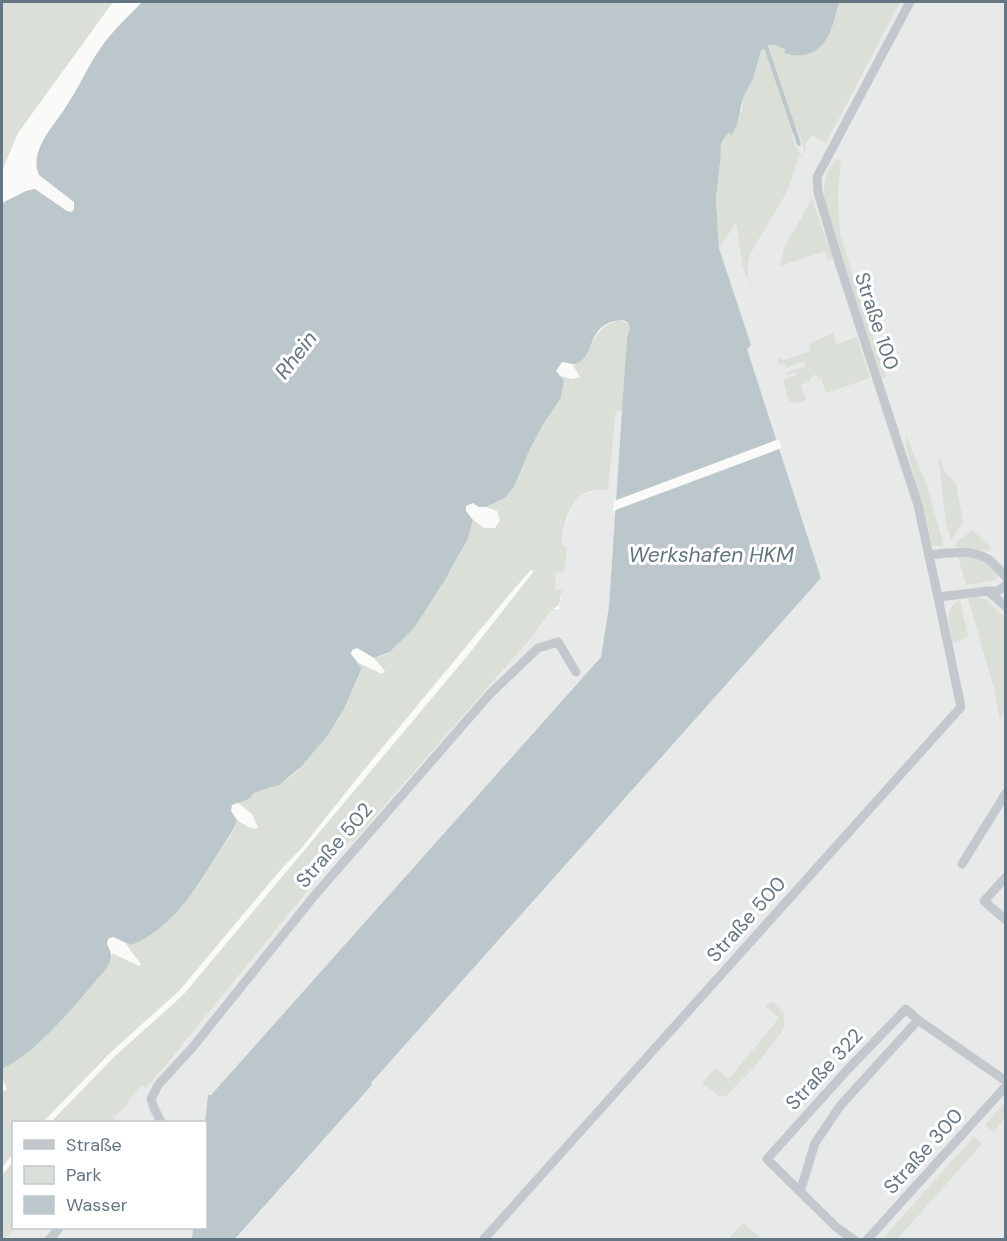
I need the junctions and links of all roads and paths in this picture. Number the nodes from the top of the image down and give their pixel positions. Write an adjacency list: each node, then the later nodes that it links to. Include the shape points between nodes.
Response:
1 (910, 2): 2 (street, Straße 100, via 817,177 835,250 918,506)
2 (929, 555): 3 (street, via 951,552 982,556); 6 (street, Straße 100)
3 (1005, 577)
4 (1005, 585): 5 (street, via 998,591)
5 (988, 591): 6 (street); 7 (street)
6 (938, 597): 17 (street, Straße 500, via 961,707)
7 (1005, 607)
8 (576, 672): 15 (street, Straße 502, via 558,642 538,648 489,695 315,895 158,1085 151,1099)
9 (1005, 793): 10 (street)
10 (962, 864)
11 (1005, 877): 12 (street, via 984,901)
12 (1005, 920)
13 (918, 1020): 14 (street); 16 (street, via 840,1106 815,1143); 16 (street, Straße 322, via 906,1009 767,1159)
14 (1005, 1084): 19 (street, Straße 300)
15 (160, 1121)
16 (800, 1192): 18 (street, Straße 322)
17 (483, 1239)
18 (854, 1239)
19 (867, 1239)

